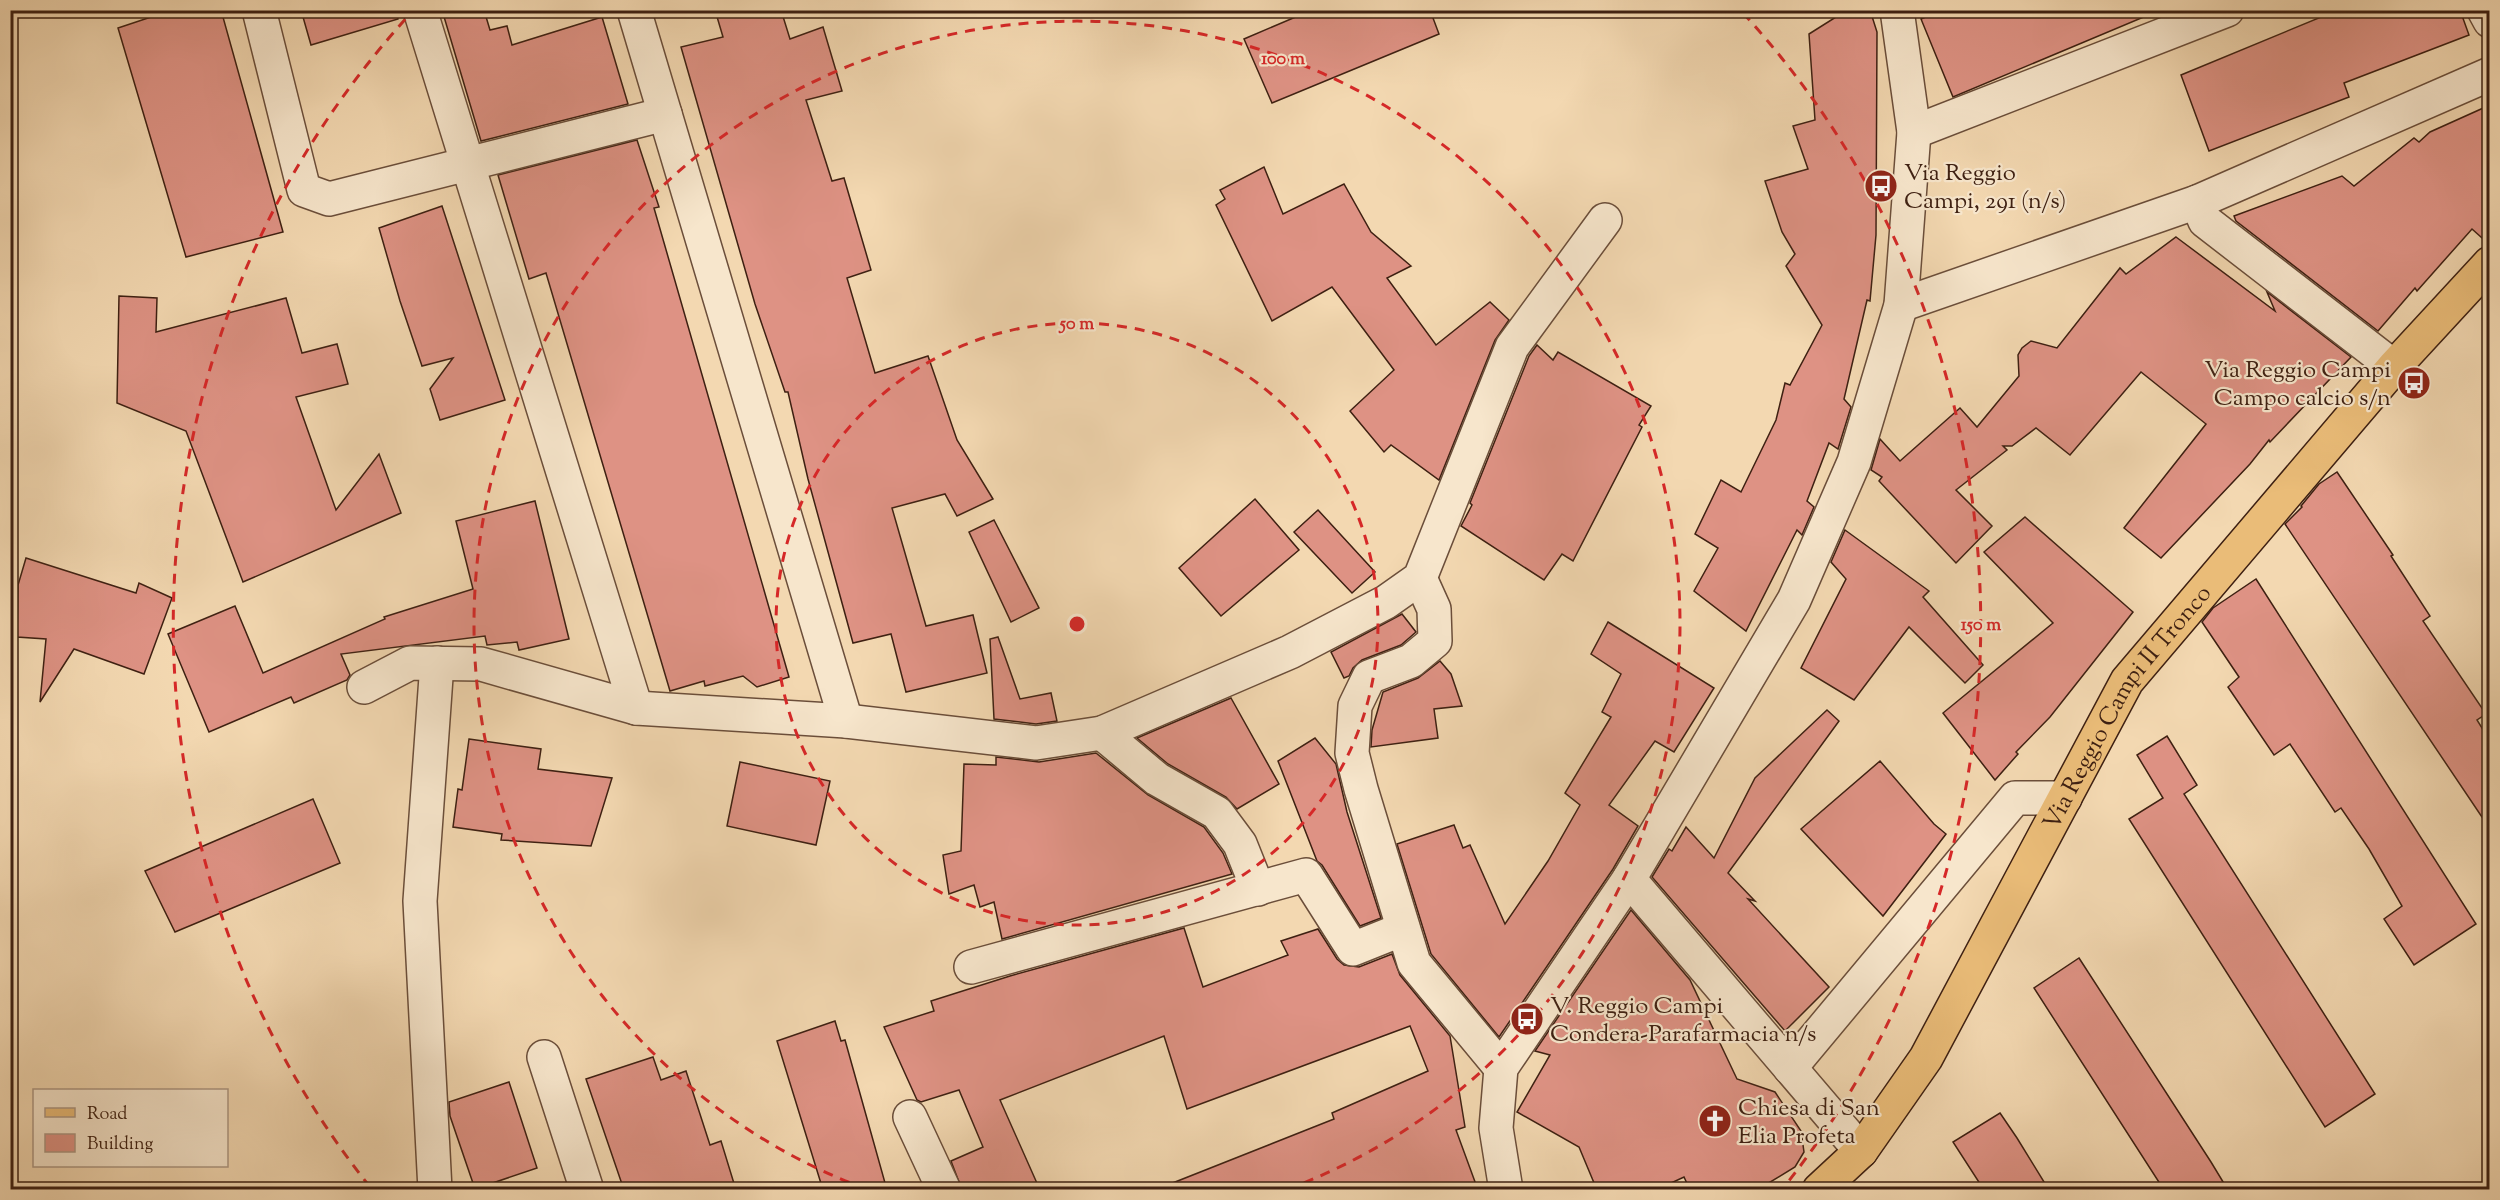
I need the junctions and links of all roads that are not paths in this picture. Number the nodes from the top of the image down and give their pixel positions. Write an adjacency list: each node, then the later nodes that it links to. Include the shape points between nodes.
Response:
1 (259, 10): 11 (street, via 304,190 329,199)
2 (420, 10): 11 (street)
3 (634, 10): 9 (street)
4 (1897, 10): 10 (street)
5 (2227, 10): 10 (street)
6 (2484, 10): 7 (street)
7 (2490, 21)
8 (2490, 74): 12 (street)
9 (666, 114): 11 (street); 21 (street)
10 (1914, 132): 15 (street)
11 (466, 165): 20 (street)
12 (2197, 202): 15 (street); 16 (street, via 2205,221)
13 (1605, 220): 17 (street, via 1512,347)
14 (2490, 263): 16 (main road, Via Reggio Campi II Tronco)
15 (1901, 304): 24 (street, via 1854,462 1794,600)
16 (2394, 366): 23 (main road, Via Reggio Campi II Tronco, via 2127,681)
17 (1420, 578): 22 (street, via 1386,602 1290,652); 26 (street, via 1434,609 1435,641 1412,661 1369,677 1355,706 1352,753)
18 (437, 663): 19 (street, via 410,663); 20 (street, via 481,664); 33 (street, via 420,901)
19 (364, 687)
20 (636, 708): 21 (street)
21 (846, 721): 22 (street, via 1036,742)
22 (1102, 733): 25 (street, via 1156,779 1217,813 1240,844)
23 (2065, 798): 30 (street, via 2015,798); 32 (main road, Via Reggio Campi II Tronco, via 1926,1058)
24 (1629, 879): 29 (street); 30 (street)
25 (1258, 889): 26 (street, via 1306,875 1353,949); 27 (street)
26 (1403, 929): 29 (street, via 1414,963)
27 (971, 967)
28 (544, 1057): 34 (street)
29 (1501, 1068): 36 (street, via 1496,1128)
30 (1790, 1068): 32 (street)
31 (910, 1116): 35 (street)
32 (1861, 1151): 37 (main road, Via Reggio Campi II Tronco)
33 (435, 1190)
34 (586, 1190)
35 (944, 1190)
36 (1506, 1190)
37 (1819, 1190)

